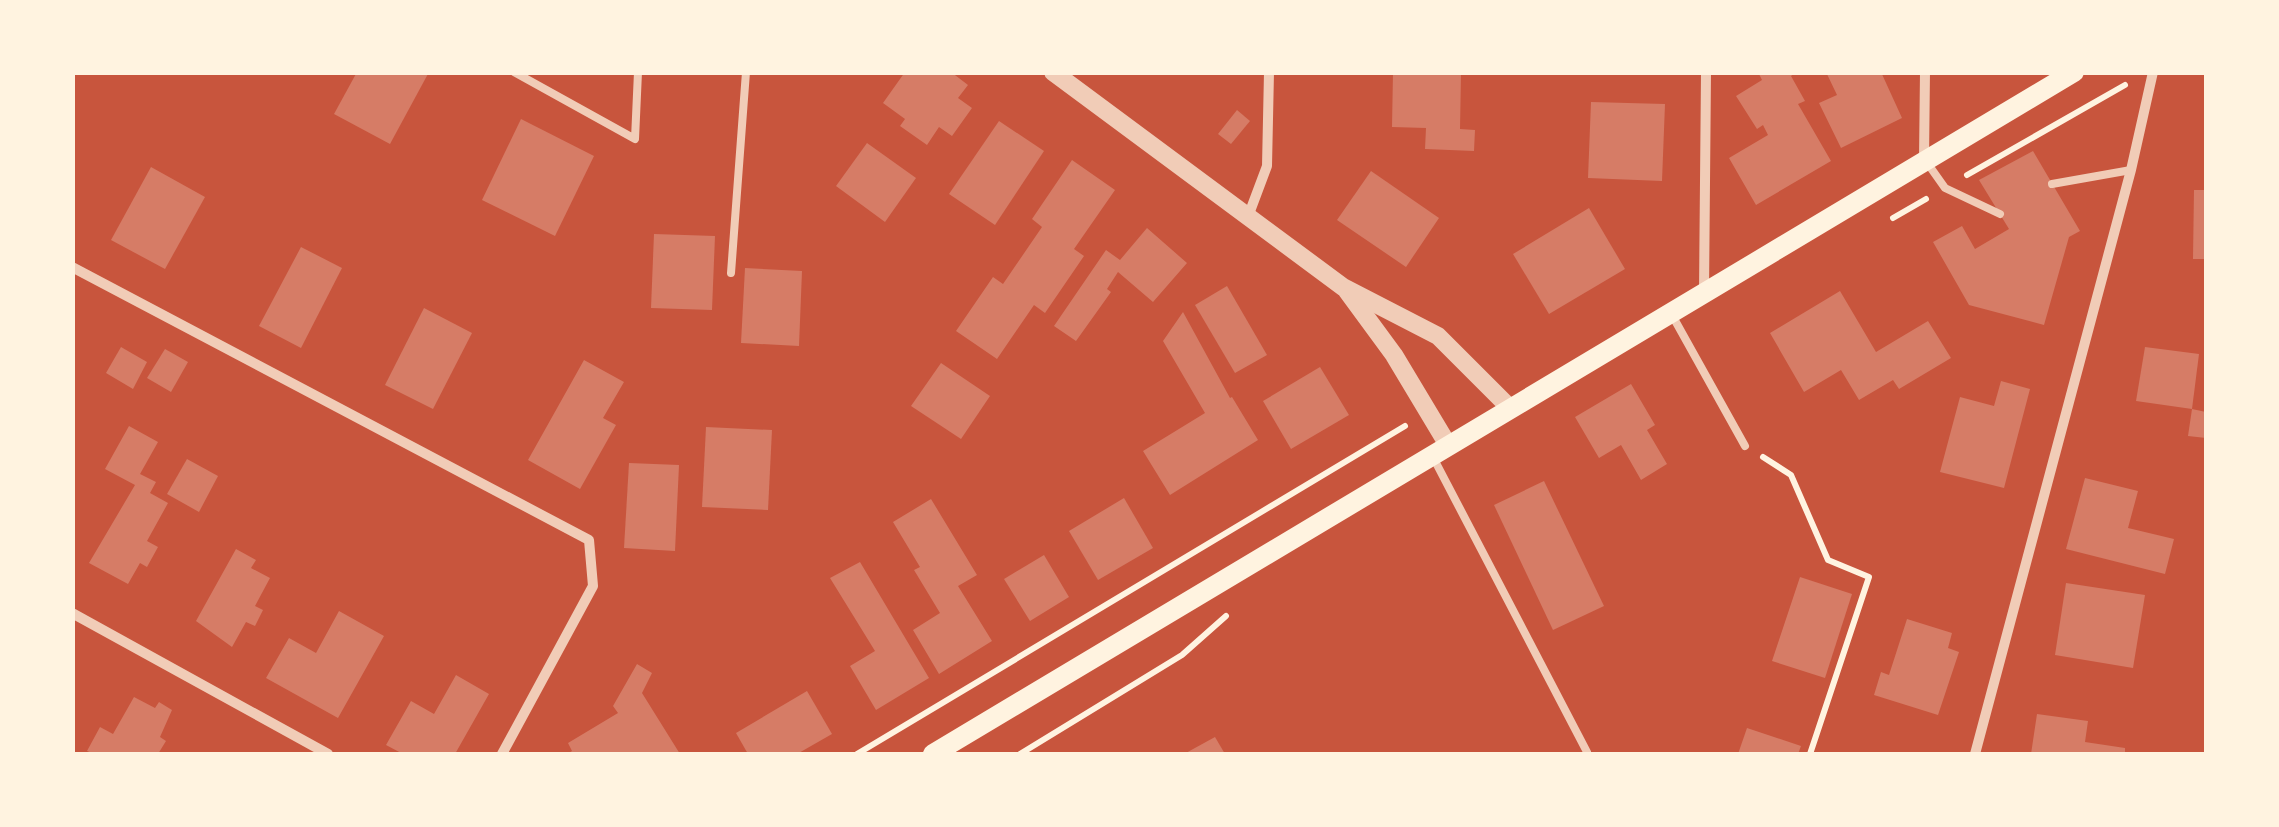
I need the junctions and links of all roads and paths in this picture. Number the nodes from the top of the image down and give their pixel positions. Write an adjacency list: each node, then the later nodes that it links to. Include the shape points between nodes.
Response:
1 (514, 72): 2 (lane, via 635,139)
2 (638, 72)
3 (746, 72): 19 (lane)
4 (1053, 72): 15 (street)
5 (1270, 72): 15 (street, via 1268,166)
6 (1706, 72): 21 (street)
7 (1924, 72): 11 (street)
8 (2074, 72): 11 (main road)
9 (2152, 72): 12 (street)
10 (2130, 82): 14 (path)
11 (1924, 159): 14 (lane); 21 (main road)
12 (2131, 170): 13 (lane); 36 (street)
13 (2052, 184)
14 (1945, 188): 16 (lane); 17 (path)
15 (1249, 214): 20 (street)
16 (2000, 214)
17 (1880, 226)
18 (72, 267): 31 (street, via 589,540 593,586)
19 (731, 272)
20 (1344, 287): 23 (street, via 1438,336); 24 (street)
21 (1704, 292): 22 (main road)
22 (1669, 311): 23 (main road); 25 (lane)
23 (1510, 408): 26 (main road)
24 (1430, 411): 26 (street); 32 (path)
25 (1746, 446): 35 (path, via 1790,475 1828,560 1869,577)
26 (1440, 450): 29 (lane, via 1447,479); 33 (main road)
27 (1240, 604): 34 (path, via 1182,654)
28 (72, 612): 30 (street)
29 (1588, 752)
30 (328, 754)
31 (502, 754)
32 (857, 754)
33 (932, 754)
34 (1020, 754)
35 (1810, 754)
36 (1975, 754)

